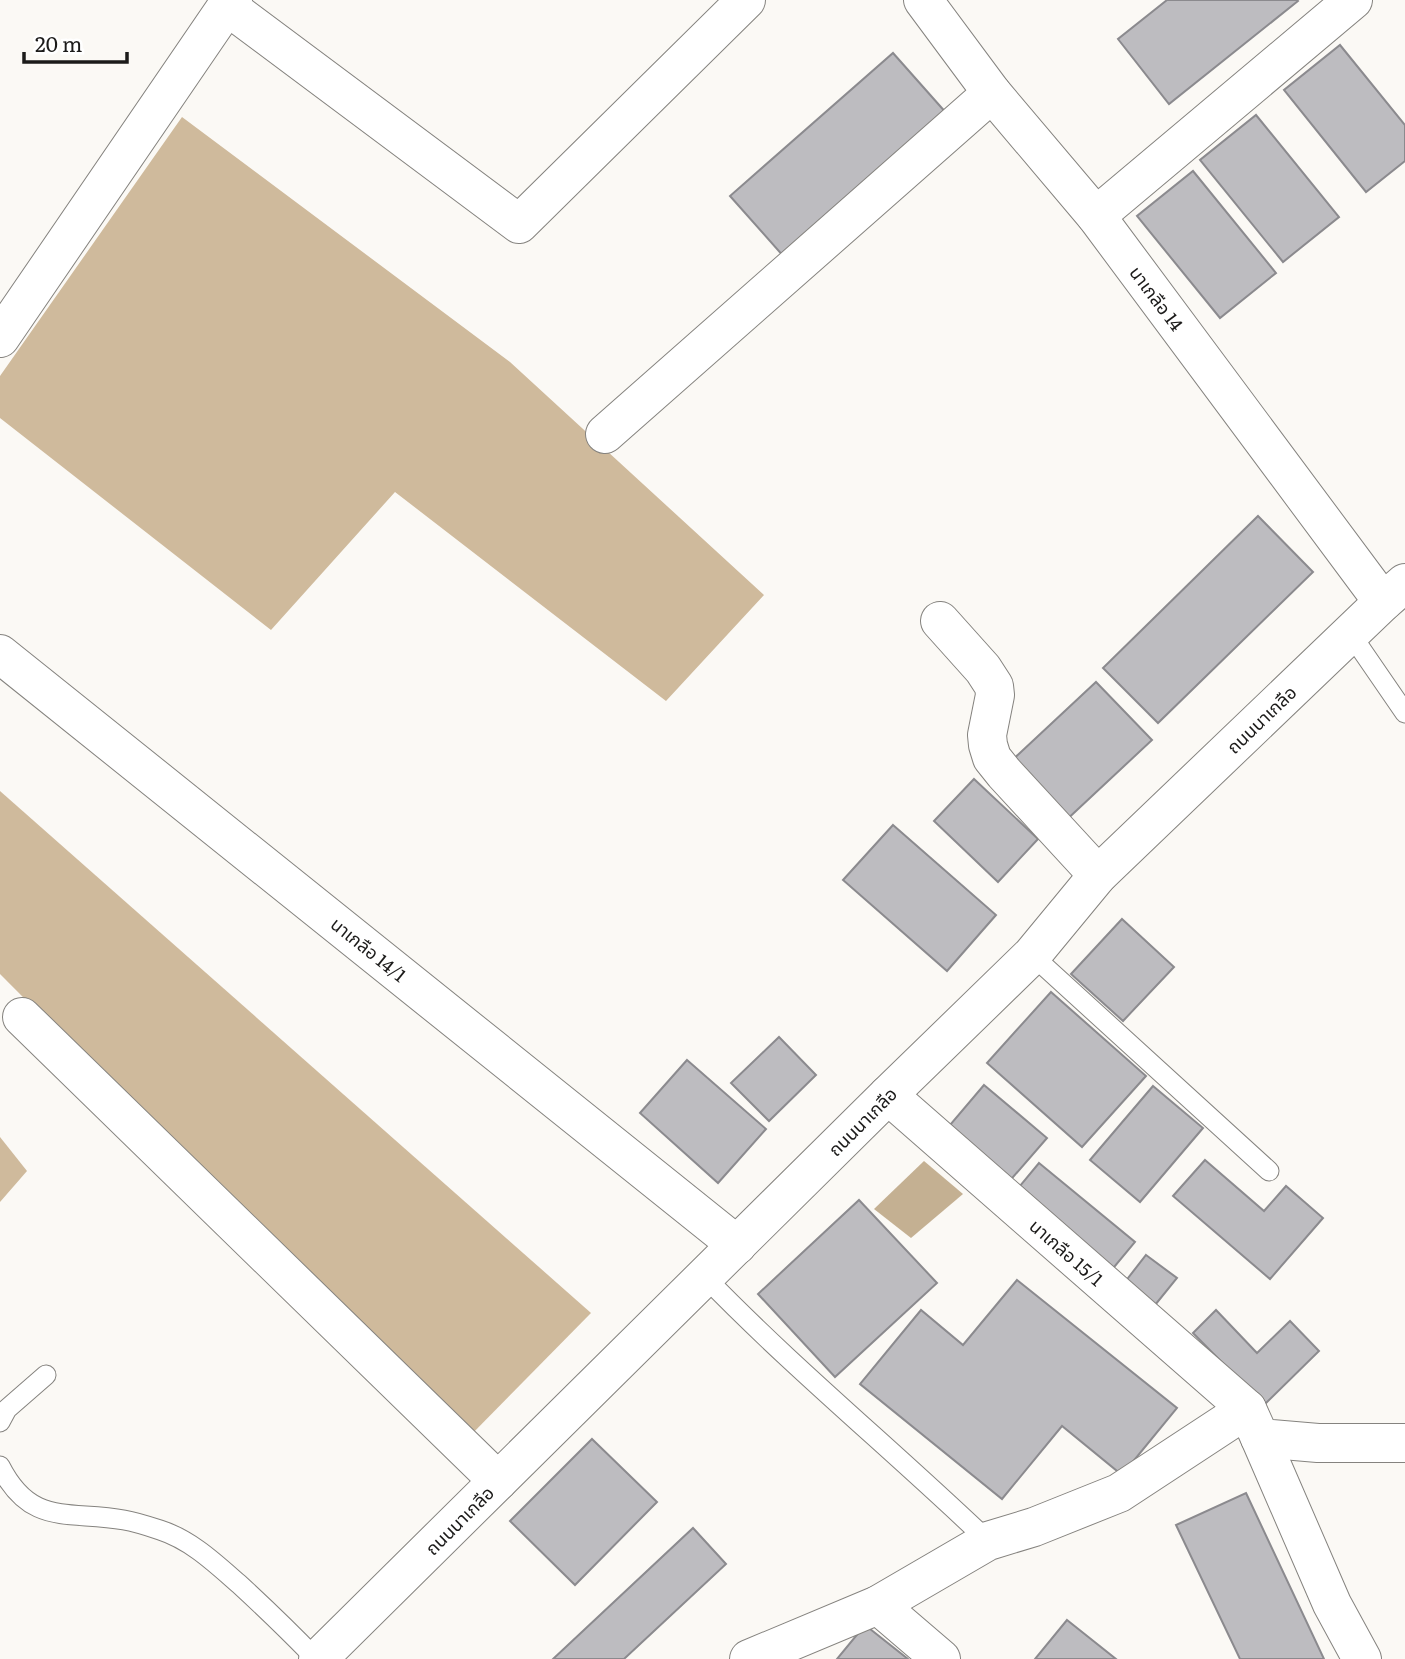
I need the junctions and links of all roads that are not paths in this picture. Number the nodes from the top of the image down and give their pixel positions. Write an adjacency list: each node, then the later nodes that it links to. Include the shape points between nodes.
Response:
1 (746, 0): 4 (street, via 519,224)
2 (923, 0): 5 (street, นาเกลือ 14)
3 (1353, 0): 6 (street)
4 (230, 3): 7 (street)
5 (992, 93): 6 (street, นาเกลือ 14); 8 (street)
6 (1096, 216): 9 (street, นาเกลือ 14)
7 (0, 338)
8 (605, 434)
9 (1394, 592): 11 (street, ถนนนาเกลือ)
10 (940, 621): 14 (street, via 994,686 988,735 992,758)
11 (1350, 633): 13 (lane); 14 (street, ถนนนาเกลือ)
12 (0, 654): 19 (street, นาเกลือ 14/1)
13 (1405, 713)
14 (1098, 875): 15 (street, ถนนนาเกลือ)
15 (1032, 955): 17 (street, ถนนนาเกลือ); 18 (lane)
16 (22, 1017): 26 (street)
17 (888, 1095): 19 (street, ถนนนาเกลือ); 23 (street, นาเกลือ 15/1)
18 (1269, 1171)
19 (737, 1245): 20 (street, ถนนนาเกลือ)
20 (704, 1276): 26 (street, ถนนนาเกลือ); 27 (lane, via 747,1321)
21 (46, 1376): 22 (lane, via 8,1409)
22 (0, 1422)
23 (1254, 1424): 24 (street, via 1318,1443); 27 (street, via 1119,1493); 32 (street, via 1332,1604)
24 (1405, 1443)
25 (0, 1466): 29 (lane, via 22,1498 39,1509 124,1520 163,1531 204,1552)
26 (498, 1481): 29 (street, ถนนนาเกลือ)
27 (988, 1541): 28 (street)
28 (877, 1605): 30 (street); 31 (street)
29 (317, 1659)
30 (749, 1659)
31 (941, 1659)
32 (1362, 1659)

